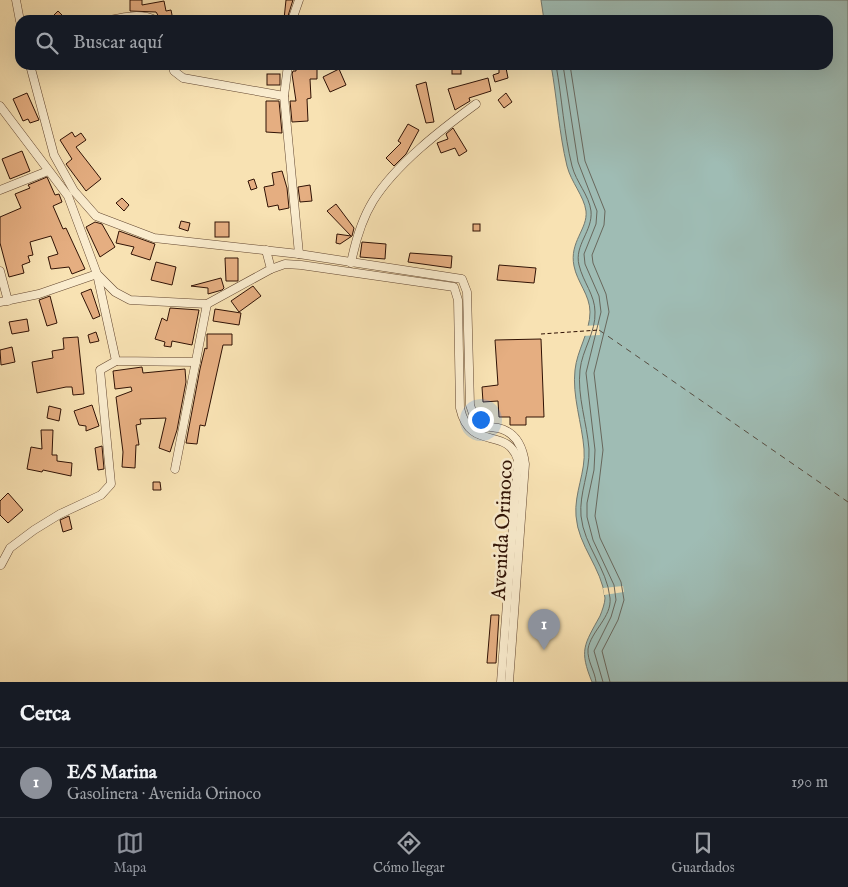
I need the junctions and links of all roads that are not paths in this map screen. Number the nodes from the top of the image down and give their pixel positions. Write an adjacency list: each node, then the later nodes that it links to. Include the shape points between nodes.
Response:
1 (16, 0): 3 (street)
2 (299, 0): 4 (street)
3 (19, 15)
4 (294, 15)
5 (31, 70): 13 (street, Avenida Orinoco, via 54,155 74,190 96,216 154,238)
6 (174, 70): 8 (street, via 183,78)
7 (287, 70): 8 (street)
8 (284, 96): 14 (street)
9 (476, 104): 15 (street, via 432,136 380,190 355,244)
10 (0, 106): 11 (street)
11 (48, 171): 12 (street); 18 (street, via 68,196)
12 (0, 190)
13 (266, 250): 14 (street, Avenida Orinoco); 16 (street)
14 (299, 254): 15 (street, Avenida Orinoco)
15 (351, 263): 26 (street, Avenida Orinoco, via 455,277 465,284 470,405 474,417 482,424 500,428 517,440 526,464)
16 (271, 269): 20 (street, Avenida Orinoco); 25 (street, Avenida Orinoco, via 285,264 301,264 454,287 458,300 462,419 474,433 510,446 518,460)
17 (0, 271): 19 (street)
18 (97, 274): 19 (street, via 40,294); 20 (street, via 122,298); 21 (street)
19 (4, 302)
20 (207, 304): 22 (street)
21 (116, 361): 22 (street); 24 (street, via 100,370 111,484 101,496 60,514 34,530 10,548)
22 (196, 362): 23 (street)
23 (175, 469)
24 (1, 565)
25 (501, 682)
26 (509, 682)

